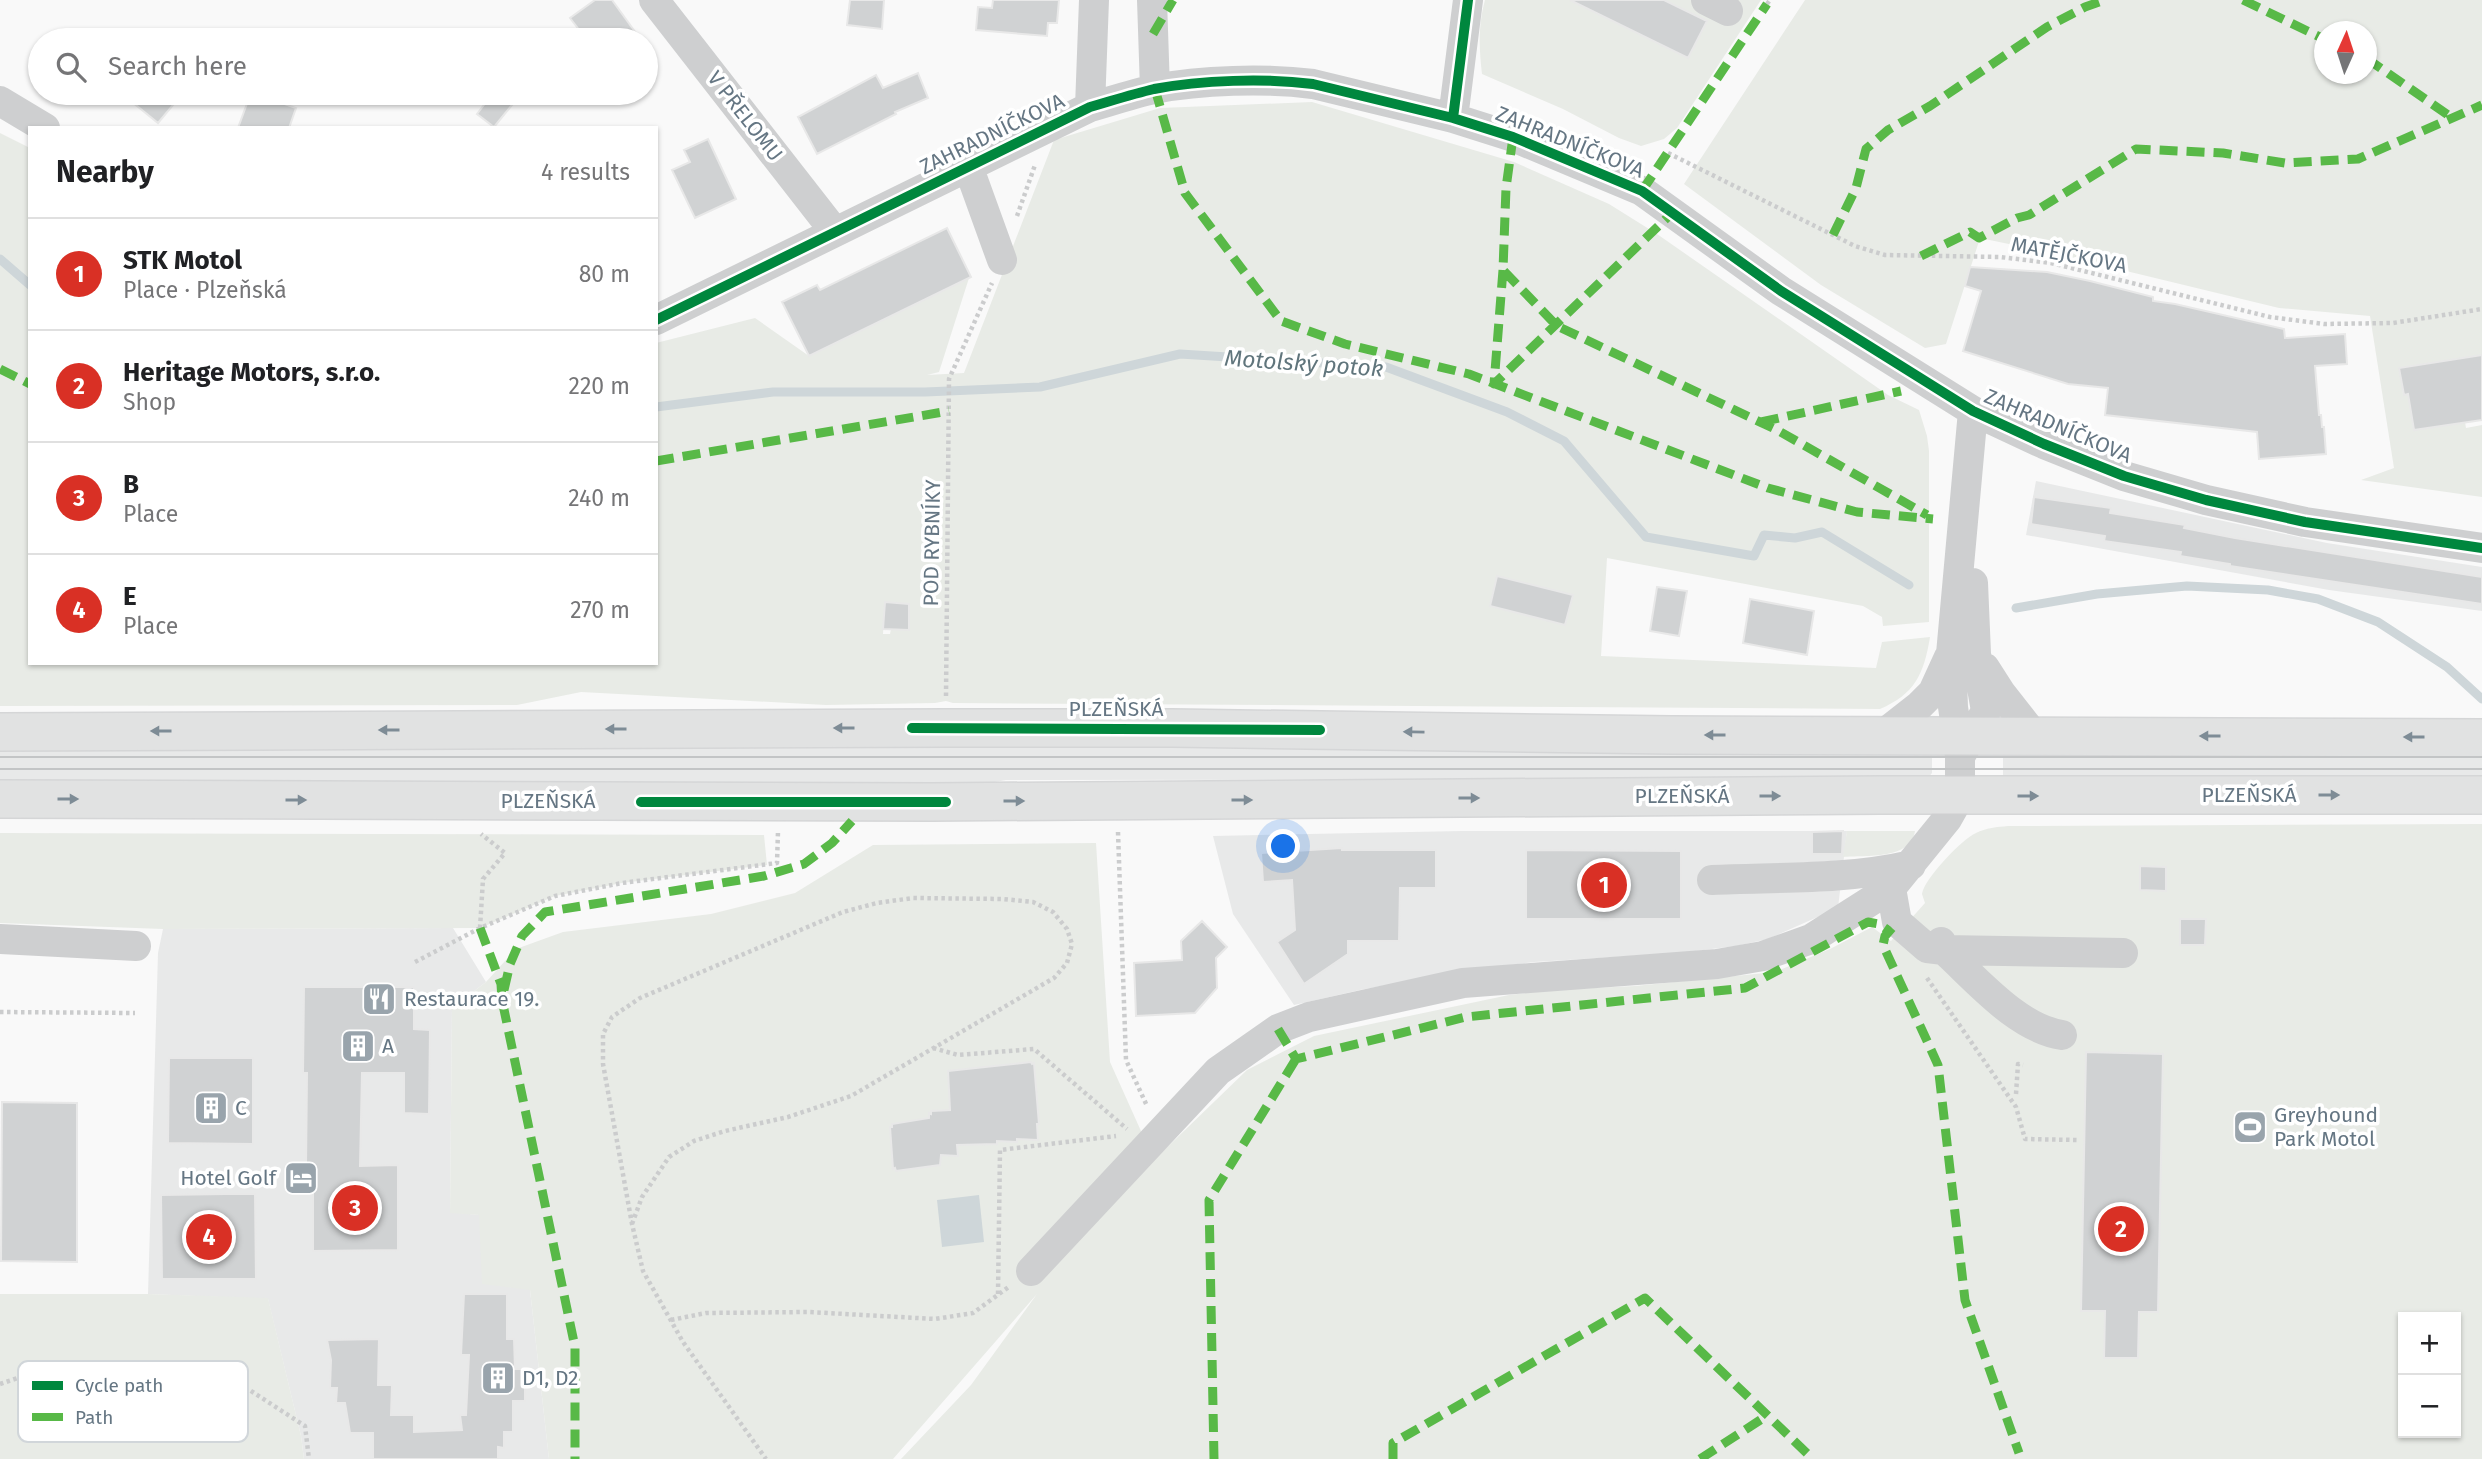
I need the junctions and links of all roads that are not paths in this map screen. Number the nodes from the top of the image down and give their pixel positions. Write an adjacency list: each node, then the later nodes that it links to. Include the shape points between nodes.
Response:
1 (654, 0): 11 (street, V PŘELOMU)
2 (1094, 0): 7 (street)
3 (1152, 0): 5 (street)
4 (1468, 0): 8 (street)
5 (1154, 89): 7 (street, ZAHRADNÍČKOVA); 8 (street, ZAHRADNÍČKOVA, via 1230,81 1291,81)
6 (0, 101): 9 (street)
7 (1090, 107): 10 (street, ZAHRADNÍČKOVA)
8 (1453, 118): 14 (street, ZAHRADNÍČKOVA, via 1513,136 1642,191 1781,291)
9 (42, 126)
10 (968, 166): 11 (street, ZAHRADNÍČKOVA); 12 (street)
11 (835, 232): 13 (street, ZAHRADNÍČKOVA)
12 (1002, 260)
13 (658, 319)
14 (1973, 411): 15 (street, ZAHRADNÍČKOVA, via 2124,476 2206,500 2305,522); 16 (street)
15 (2482, 548)
16 (1964, 654): 18 (street, via 1919,706); 19 (street); 21 (street, via 1986,711)
17 (0, 732): 18 (main road, PLZEŇSKÁ, one-way to 17, via 946,728)
18 (1882, 735): 21 (main road, PLZEŇSKÁ)
19 (2034, 735): 20 (main road, PLZEŇSKÁ, one-way to 19); 21 (main road, PLZEŇSKÁ)
20 (2482, 738)
21 (1962, 743): 23 (street)
22 (2482, 795): 23 (main road, PLZEŇSKÁ, one-way to 22)
23 (1960, 796): 24 (main road, PLZEŇSKÁ, one-way to 23, via 932,802); 25 (street)
24 (0, 799)
25 (1911, 866): 26 (street); 27 (street)
26 (1712, 880)
27 (1891, 888): 30 (street, via 1908,911 1938,936); 33 (street, via 1811,939 1763,956 1717,964 1463,983 1309,1017 1278,1029 1218,1071)
28 (0, 939): 29 (street)
29 (136, 946)
30 (1944, 950): 31 (street); 32 (street, via 2014,1014 2040,1029)
31 (2123, 953)
32 (2063, 1035)
33 (1031, 1271)

